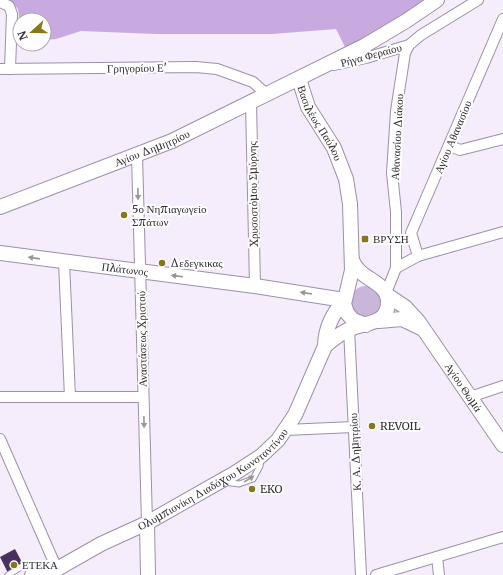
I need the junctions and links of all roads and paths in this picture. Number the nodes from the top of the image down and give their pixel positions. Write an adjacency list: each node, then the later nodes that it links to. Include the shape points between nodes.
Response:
1 (437, 0): 8 (street, Βασιλέως Παύλου, via 364,46)
2 (478, 0): 5 (street, Ρήγα Φεραίου, via 421,35)
3 (0, 2): 9 (street, via 9,6 12,14)
4 (503, 19): 6 (street, Αγίου Αθανασίου)
5 (410, 45): 8 (street, Ρήγα Φεραίου); 17 (street, Αθανασίου Διάκου, via 405,53 396,111 392,173)
6 (492, 46): 7 (street); 14 (street, Αγίου Αθανασίου)
7 (503, 46)
8 (322, 68): 10 (street, Βασιλέως Παύλου)
9 (5, 69): 11 (street, Γρηγορίου Ε', via 217,69 253,82)
10 (299, 79): 11 (street, Αγίου Δημητρίου); 22 (street, Βασιλέως Παύλου, via 308,108 334,148 344,173 350,204)
11 (266, 94): 12 (street, Αγίου Δημητρίου)
12 (251, 102): 15 (street, Αγίου Δημητρίου, via 172,141); 28 (street, Χρυσοστόμου Σμύρνης)
13 (503, 138): 14 (street, via 460,150)
14 (450, 146): 19 (street, Αγίου Αθανασίου)
15 (137, 155): 16 (street, Αγίου Δημητρίου); 25 (street, Αναστάσεως Χριστού, one-way to 25)
16 (0, 207)
17 (396, 230): 19 (street); 24 (street, Αθανασίου Διάκου)
18 (503, 232): 21 (street)
19 (411, 233): 21 (street)
20 (0, 253): 23 (street, Πλάτωνος, one-way to 20)
21 (418, 256): 24 (street)
22 (352, 260): 27 (street, via 362,275); 30 (street, Βασιλέως Παύλου, via 351,280)
23 (64, 262): 25 (street, Πλάτωνος); 37 (street)
24 (396, 268): 26 (street, Αθανασίου Διάκου)
25 (140, 271): 28 (street, Πλάτωνος, one-way to 25); 38 (street, Αναστάσεως Χριστού)
26 (390, 279): 27 (street); 29 (street, Αθανασίου Διάκου)
27 (373, 281): 29 (street); 30 (street, via 357,282)
28 (255, 286): 30 (street, Πλάτωνος, one-way to 28)
29 (386, 294): 31 (street, via 387,311); 33 (street, Αγίου Θωμά, via 412,313)
30 (342, 303): 31 (street, via 353,320); 34 (street, Ολυμπιονίκη Διαδόχου Κωνσταντίνου, via 325,335)
31 (372, 323): 32 (street, Αγίου Θωμά); 33 (street, Αγίου Θωμά, via 402,319)
32 (349, 329): 34 (street, Αγίου Θωμά); 40 (street, Κ. Α. Δημητρίου)
33 (423, 329): 39 (street, Αγίου Θωμά)
34 (329, 342): 41 (street, Ολυμπιονίκη Διαδόχου Κωνσταντίνου, via 295,415)
35 (503, 386): 39 (street)
36 (0, 397): 37 (street)
37 (70, 397): 38 (street)
38 (143, 397): 44 (street, Αναστάσεως Χριστού, one-way to 44)
39 (470, 397): 43 (street, Αγίου Θωμά)
40 (354, 427): 41 (street); 50 (street, Κ. Α. Δημητρίου)
41 (285, 430): 44 (street, Ολυμπιονίκη Διαδόχου Κωνσταντίνου, via 261,456 244,468)
42 (0, 439): 47 (street)
43 (503, 446)
44 (147, 524): 47 (street, Ολυμπιονίκη Διαδόχου Κωνσταντίνου); 49 (street)
45 (503, 537): 46 (street)
46 (437, 557): 51 (street); 52 (street)
47 (45, 573): 48 (lane, via 26,564)
48 (8, 575)
49 (148, 575)
50 (360, 575)
51 (376, 575)
52 (439, 575)

